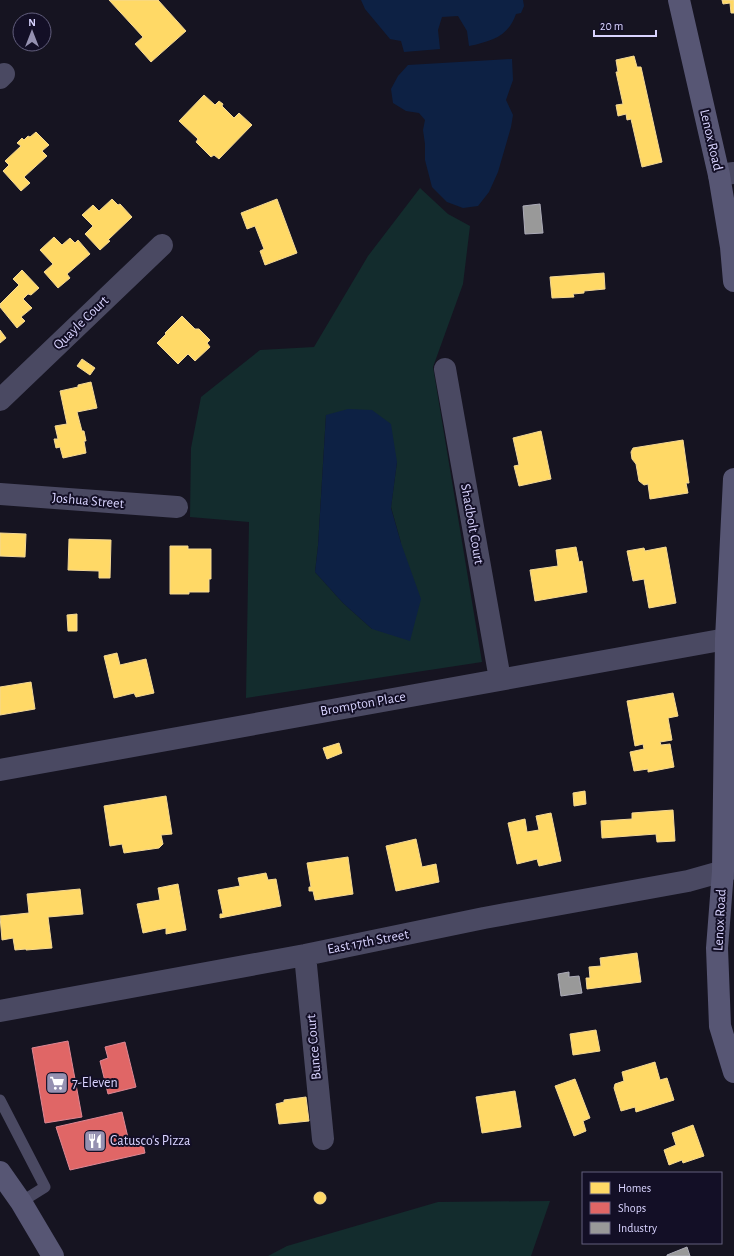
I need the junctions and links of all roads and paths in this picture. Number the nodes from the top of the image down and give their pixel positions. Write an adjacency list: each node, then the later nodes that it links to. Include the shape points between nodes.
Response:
1 (679, 0): 2 (street, Lenox Road)
2 (726, 174): 4 (street, Lenox Road)
3 (162, 245): 6 (street, Quayle Court)
4 (734, 282)
5 (445, 368): 11 (street, Shadbolt Court)
6 (0, 400)
7 (734, 479): 10 (street, Lenox Road)
8 (0, 494): 9 (street, Joshua Street)
9 (177, 508)
10 (726, 638): 11 (street, Brompton Place); 13 (street, Lenox Road)
11 (500, 679): 12 (street, Brompton Place)
12 (0, 770)
13 (728, 870): 14 (street, East 17th Street, via 688,881); 16 (street, Lenox Road, via 717,948 720,1026)
14 (305, 955): 15 (street, East 17th Street); 18 (street, Bunce Court)
15 (0, 1011)
16 (734, 1072)
17 (0, 1100): 20 (lane, via 45,1187)
18 (323, 1139)
19 (0, 1172): 20 (street)
20 (21, 1202): 21 (street)
21 (53, 1256)

